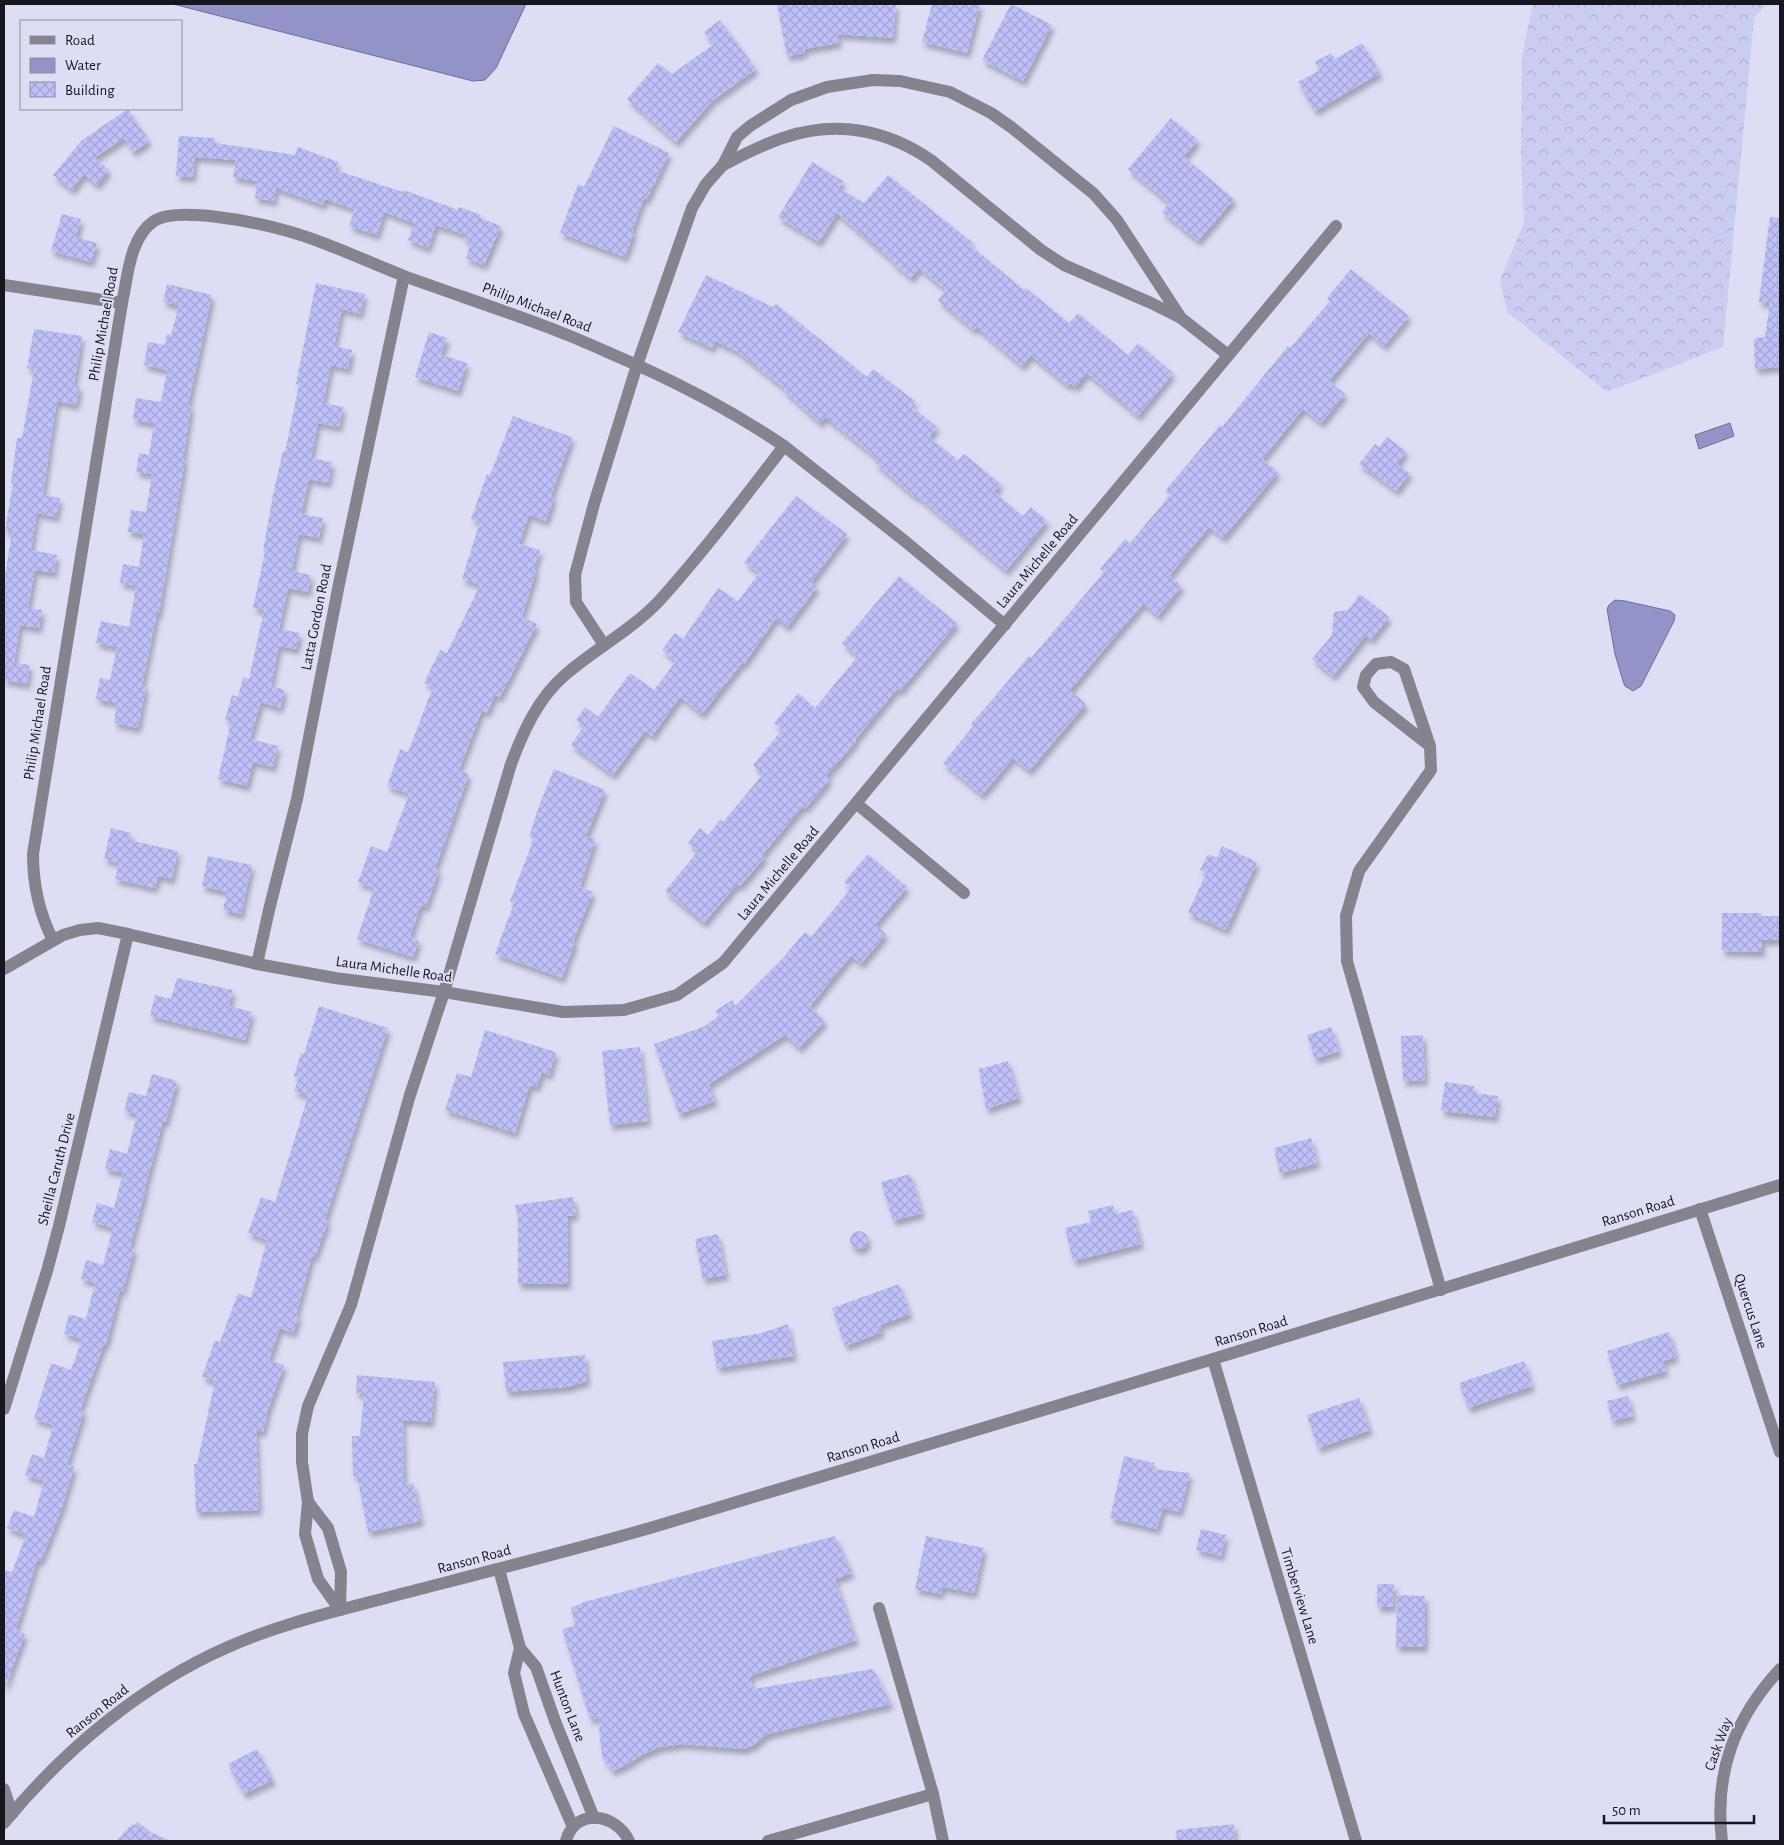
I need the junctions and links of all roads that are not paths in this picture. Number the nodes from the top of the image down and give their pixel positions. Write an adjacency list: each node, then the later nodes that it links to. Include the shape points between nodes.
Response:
1 (722, 165): 6 (street, via 786,136 816,130 851,129 882,135 932,161 1064,266); 6 (street, via 737,137 750,126 791,100 827,87 873,80 900,81 950,92 1011,127 1094,194 1117,220); 8 (street, via 692,208)
2 (1336, 226): 7 (street, Laura Michelle Road)
3 (404, 276): 5 (street, Philip Michael Road, via 280,229 190,214 171,215 155,221 136,243); 8 (street, Philip Michael Road, via 562,332); 17 (street, Latta Gordon Road, via 297,799)
4 (4, 286): 5 (street)
5 (122, 303): 16 (street, Philip Michael Road, via 33,854 33,878)
6 (1181, 318): 7 (street)
7 (1228, 355): 10 (street, Laura Michelle Road)
8 (636, 365): 9 (street, Philip Michael Road, via 683,386); 11 (street, via 575,575 576,602)
9 (784, 446): 10 (street, Philip Michael Road); 11 (street, via 660,600 630,628)
10 (1005, 625): 13 (street, Laura Michelle Road)
11 (604, 645): 19 (street, via 564,676 532,716 520,739)
12 (1430, 746): 12 (street, via 1404,669 1391,662 1376,664 1366,675 1363,687 1374,702); 22 (street, via 1431,770 1358,871 1346,916 1347,961)
13 (856, 804): 14 (street); 19 (street, Laura Michelle Road, via 723,962 677,995 624,1010 563,1012)
14 (964, 893)
15 (128, 934): 16 (street, Laura Michelle Road, via 98,928 80,930); 17 (street, Laura Michelle Road); 24 (street, Sheilla Caruth Drive, via 59,1226)
16 (53, 940): 18 (street, Laura Michelle Road)
17 (257, 964): 19 (street, Laura Michelle Road)
18 (4, 969)
19 (444, 992): 26 (street, via 410,1096 351,1304 308,1406 302,1434 302,1462)
20 (1780, 1185): 21 (street, Ranson Road)
21 (1700, 1209): 22 (street, Ranson Road); 25 (street, Quercus Lane)
22 (1441, 1290): 23 (street, Ranson Road)
23 (1213, 1359): 27 (street, Ranson Road, via 650,1528); 41 (street, Timberview Lane)
24 (4, 1409)
25 (1780, 1452)
26 (308, 1502): 29 (street, via 306,1534 318,1579); 29 (street, via 328,1528 341,1572)
27 (499, 1569): 29 (street, Ranson Road); 30 (street)
28 (878, 1608): 33 (street)
29 (340, 1610): 34 (street, Ranson Road, via 228,1647 172,1676 98,1730)
30 (520, 1648): 35 (street, Hunton Lane, via 536,1667); 36 (street, via 514,1673 524,1714)
31 (1780, 1669): 42 (street, Cask Way, via 1749,1708 1728,1755 1721,1783)
32 (4, 1789): 34 (street)
33 (933, 1794): 39 (street); 40 (street)
34 (6, 1815)
35 (594, 1818): 36 (street); 38 (street, via 613,1822 625,1832)
36 (573, 1827): 37 (street)
37 (566, 1841)
38 (629, 1841)
39 (768, 1841)
40 (941, 1841)
41 (1356, 1841)
42 (1722, 1841)

